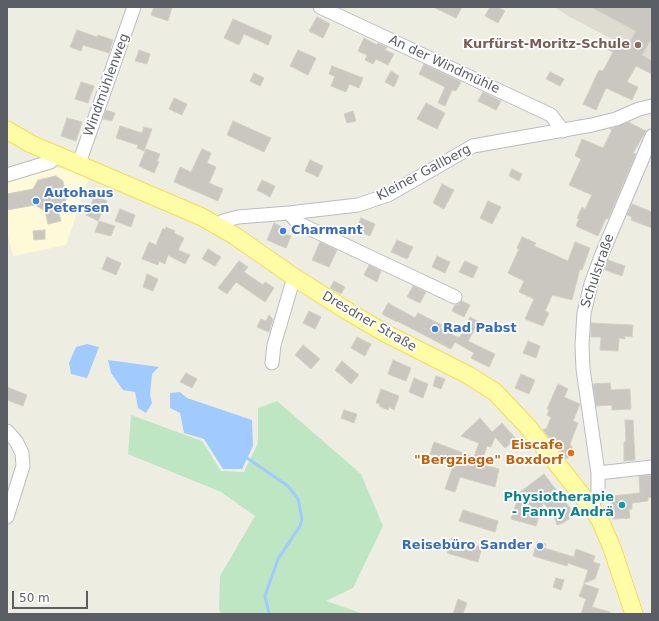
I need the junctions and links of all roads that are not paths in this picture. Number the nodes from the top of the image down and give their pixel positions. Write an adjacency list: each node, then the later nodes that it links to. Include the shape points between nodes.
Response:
1 (134, 7): 8 (street, Windmühlenweg)
2 (320, 7): 5 (street, An der Windmühle, via 551,115)
3 (652, 106): 5 (street, Kleiner Gallberg, via 616,119)
4 (7, 130): 7 (main road, Dresdner Straße, via 31,144)
5 (563, 131): 10 (street, Kleiner Gallberg, via 473,146 388,195 358,205)
6 (651, 139): 17 (street, Schulstraße, via 602,254 584,313 583,369)
7 (58, 155): 8 (main road, Dresdner Straße); 9 (street, via 50,162)
8 (79, 163): 11 (main road, Dresdner Straße)
9 (7, 174)
10 (289, 213): 11 (street, Kleiner Gallberg, via 238,217 223,221); 13 (street, via 298,223)
11 (218, 226): 12 (main road, Dresdner Straße)
12 (294, 277): 14 (street, via 274,345); 18 (main road, Dresdner Straße, via 385,333 468,375 495,392 528,427)
13 (455, 297)
14 (272, 362)
15 (7, 431): 19 (street, via 22,453 23,466)
16 (652, 466): 17 (street)
17 (598, 473): 18 (street, Schulstraße, via 598,494)
18 (591, 507): 20 (main road, Dresdner Straße, via 600,520)
19 (7, 517)
20 (634, 614)

